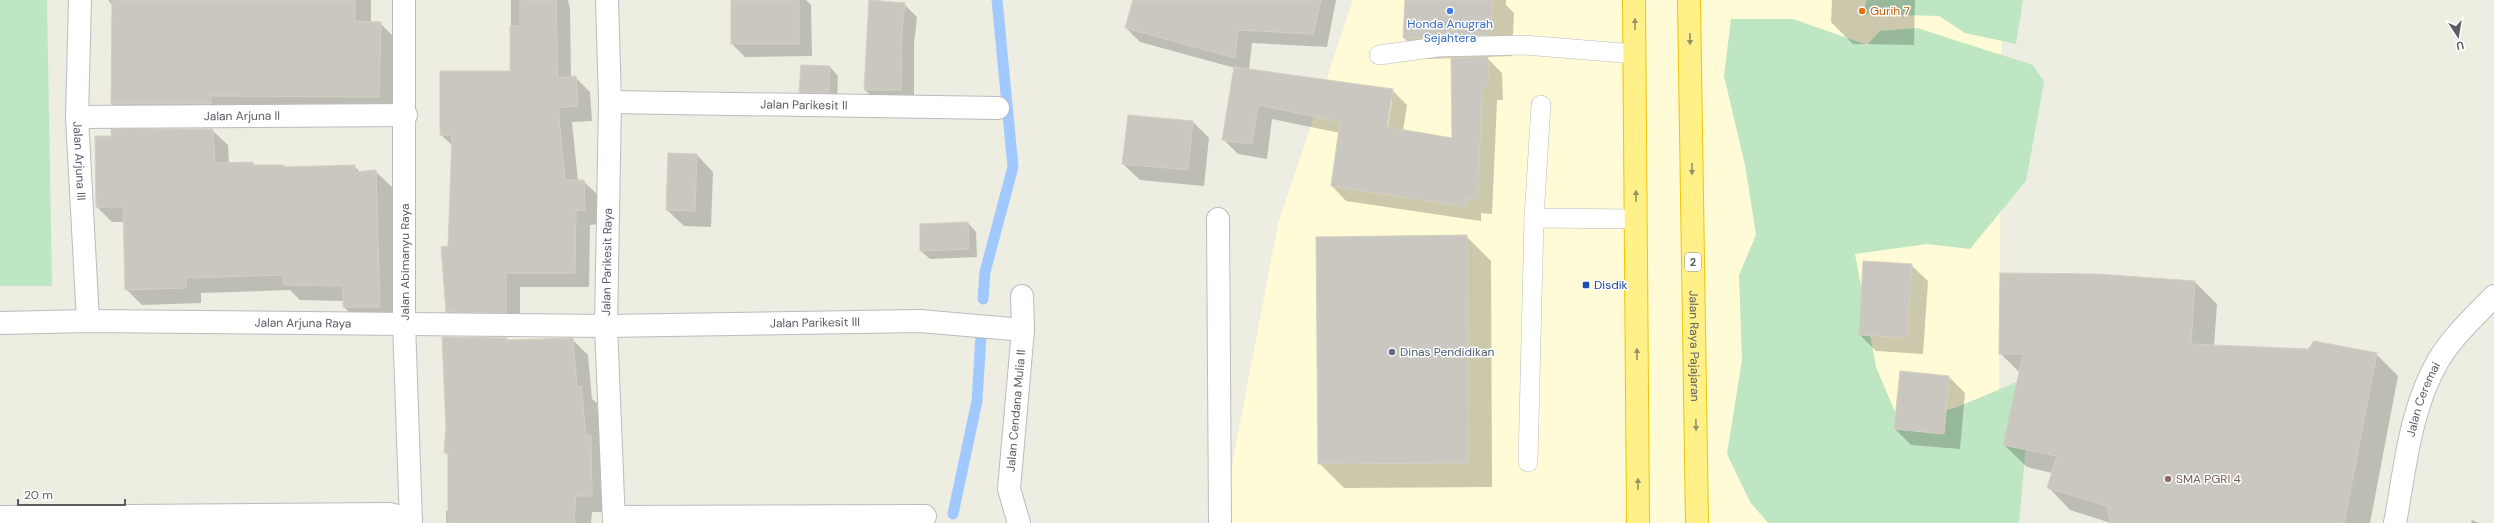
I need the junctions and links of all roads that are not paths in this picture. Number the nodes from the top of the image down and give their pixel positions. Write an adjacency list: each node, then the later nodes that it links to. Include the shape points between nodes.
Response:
1 (80, 0): 12 (street, Jalan Arjuna III)
2 (404, 0): 11 (street, Jalan Abimanyu Raya)
3 (607, 0): 8 (street, Jalan Parikesit Raya)
4 (1634, 0): 6 (highway, one-way to 4)
5 (1689, 0): 32 (highway, Jalan Raya Pajajaran / 2, one-way to 32)
6 (1635, 54): 7 (lane, via 1524,45 1438,47); 15 (highway, one-way to 6)
7 (1379, 55)
8 (610, 102): 10 (street, Jalan Parikesit II); 21 (street, Jalan Parikesit Raya)
9 (1541, 105): 13 (lane)
10 (998, 108)
11 (406, 115): 12 (street, Jalan Arjuna II); 19 (street, Jalan Abimanyu Raya)
12 (77, 117): 18 (street, Jalan Arjuna III)
13 (1534, 218): 15 (lane); 23 (lane)
14 (1218, 219): 30 (street)
15 (1636, 219): 31 (highway, one-way to 15)
16 (1022, 296): 22 (street, Jalan Cendana Mulia II)
17 (2494, 296): 33 (street, Jalan Ceremai, via 2438,361 2419,406)
18 (88, 321): 19 (street, Jalan Arjuna Raya); 20 (street, Jalan Arjuna Raya)
19 (404, 323): 21 (street, Jalan Arjuna Raya); 28 (street, Jalan Abimanyu Raya)
20 (0, 324)
21 (606, 326): 22 (street, Jalan Parikesit III, via 920,321); 27 (street, Jalan Parikesit Raya)
22 (1023, 330): 29 (street, Jalan Cendana Mulia II, via 1009,489)
23 (1528, 462)
24 (925, 516): 27 (street)
25 (208, 518): 26 (street); 28 (street, via 389,514)
26 (13, 519)
27 (614, 520)
28 (411, 521)
29 (1019, 523)
30 (1220, 523)
31 (1638, 523)
32 (1697, 523)
33 (2395, 523)

